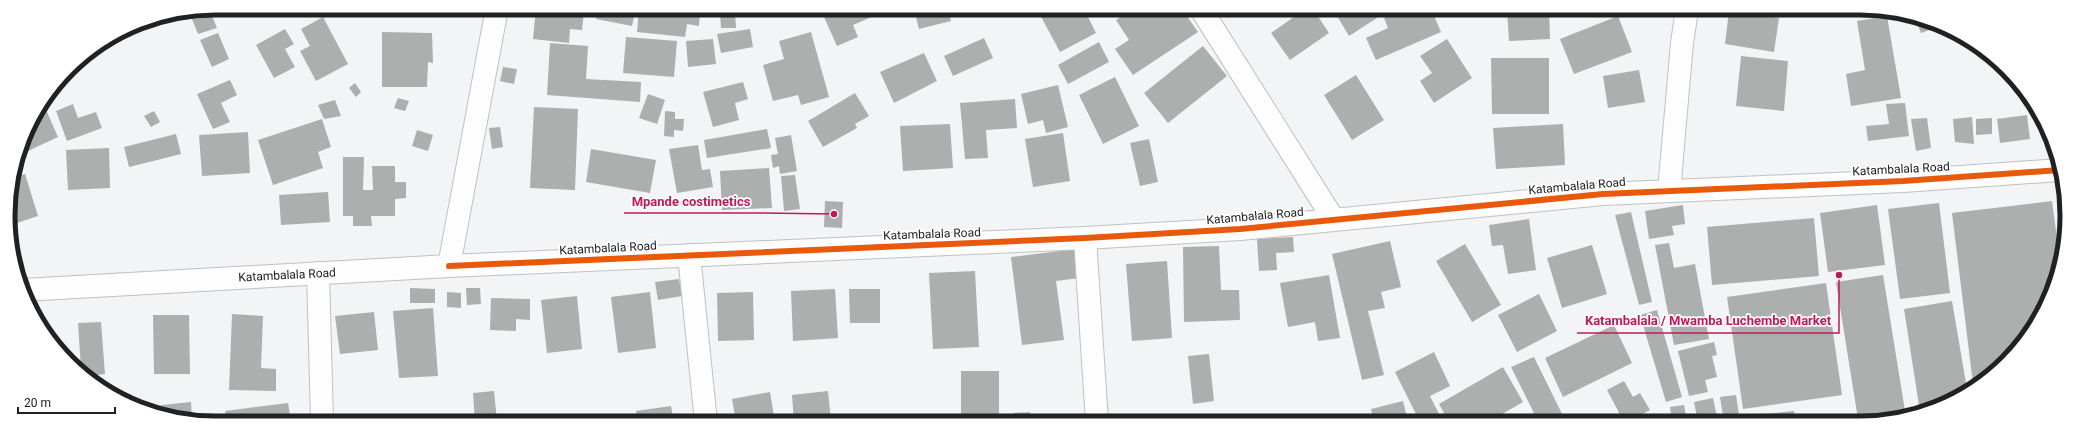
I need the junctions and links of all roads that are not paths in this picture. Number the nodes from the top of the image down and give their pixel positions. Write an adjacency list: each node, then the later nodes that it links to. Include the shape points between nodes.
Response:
1 (497, 15): 9 (street)
2 (1204, 15): 6 (street)
3 (1686, 15): 5 (street)
4 (2055, 170): 5 (street, Katambalala Road, via 1903,181)
5 (1669, 191): 6 (street, Katambalala Road, via 1603,194)
6 (1334, 220): 7 (street, Katambalala Road, via 1240,229)
7 (1085, 238): 8 (street, Katambalala Road); 14 (street)
8 (689, 255): 9 (street, Katambalala Road); 13 (street)
9 (449, 266): 10 (street, Katambalala Road)
10 (318, 273): 11 (street, Katambalala Road); 12 (street)
11 (29, 290)
12 (322, 416)
13 (705, 416)
14 (1097, 416)

